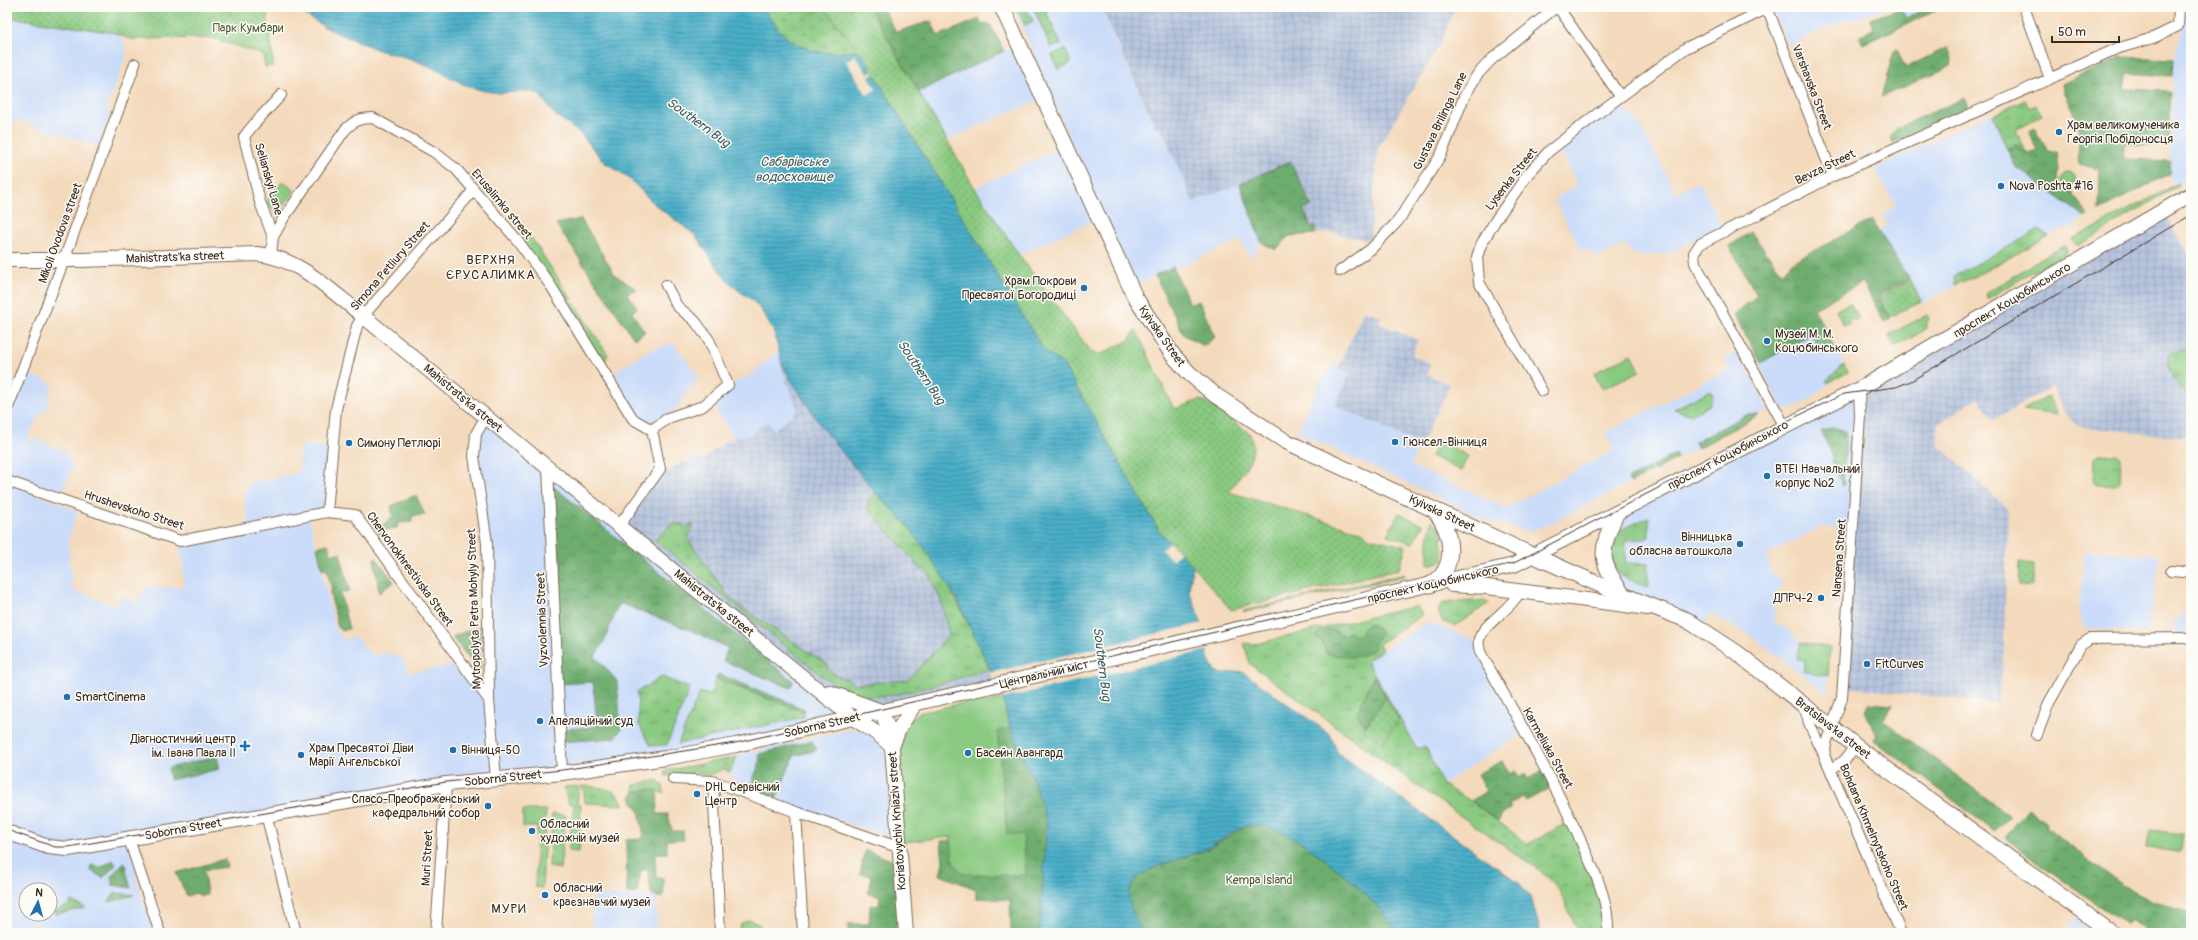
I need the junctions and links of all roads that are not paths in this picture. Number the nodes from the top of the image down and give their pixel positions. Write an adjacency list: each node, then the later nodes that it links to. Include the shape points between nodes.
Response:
1 (1002, 7): 28 (main road, Kyivska Street, via 1135,297 1172,354 1215,395 1285,441)
2 (1557, 7): 9 (street); 17 (street, Gustava Brilinga Lane, via 1491,60 1477,75 1464,97 1441,155 1412,201 1398,221 1371,249)
3 (1768, 7): 9 (street, Lysenka Street, via 1686,48); 10 (street, Varshavska Street)
4 (2024, 7): 7 (street)
5 (2179, 7): 7 (street, Bevza Street, via 2178,26 2153,38 2116,49)
6 (135, 64): 16 (street, Mikoli Ovodova street)
7 (2050, 79): 10 (street, Bevza Street)
8 (281, 95): 13 (street, Selianskyi Lane, via 263,116 256,120 244,137 260,202)
9 (1620, 96): 21 (street, Lysenka Street, via 1549,151 1528,174 1495,221 1477,257 1476,270 1483,293)
10 (1833, 176): 24 (street, Bevza Street, via 1700,244 1694,252 1695,263)
11 (474, 190): 13 (street, Erusalimka street, via 456,169 434,152 373,118 363,118 355,120 346,130); 19 (street, Simona Petliury Street); 25 (street, Erusalimka street, via 518,241 551,286 633,419)
12 (2191, 194): 20 (street, проспект Коцюбинського)
13 (273, 237): 14 (street, Erusalimka street)
14 (271, 255): 16 (street, Mahistrats'ka street); 19 (street, Mahistrats'ka street, via 301,269)
15 (7, 260): 16 (street, Mahistrats'ka street)
16 (64, 260): 22 (street, Mikoli Ovodova street)
17 (1340, 271)
18 (666, 285): 25 (street, via 677,306 695,321 709,340 728,385 703,406 668,418)
19 (363, 316): 23 (street, Mahistrats'ka street); 29 (street, Simona Petliury Street, via 357,326 336,409)
20 (1859, 389): 24 (street, проспект Коцюбинського); 49 (street, Nansena Street, via 1860,422 1842,698)
21 (1542, 392)
22 (7, 410)
23 (486, 418): 26 (street, Mahistrats'ka street); 43 (street, Mytropolyta Petra Mohyly Street, via 476,434 474,444 487,543)
24 (1784, 426): 30 (street, проспект Коцюбинського)
25 (652, 430): 31 (street, via 660,469)
26 (548, 467): 31 (street, Mahistrats'ka street); 55 (street, Vyzvolennia Street)
27 (7, 481): 29 (street, Hrushevskoho Street, via 180,541)
28 (1435, 510): 32 (main road, Kyivska Street); 35 (main road, via 1447,529 1450,552 1443,573)
29 (327, 512): 43 (street, Chervonokhrestivska Street, via 355,515)
30 (1616, 514): 32 (street, проспект Коцюбинського); 37 (main road, via 1603,553 1610,575)
31 (619, 526): 41 (street, Mahistrats'ka street)
32 (1535, 556): 35 (street, проспект Коцюбинського, via 1502,568); 37 (main road, Bratslavs'ka street)
33 (2171, 571): 34 (street)
34 (2183, 572)
35 (1430, 585): 36 (street); 39 (street, проспект Коцюбинського)
36 (1520, 591): 38 (street); 71 (street, Karmeliuka Street, via 1516,599 1482,633 1478,641 1480,652 1579,834 1605,903)
37 (1623, 595): 38 (main road, Bratslavs'ka street)
38 (1661, 610): 45 (main road, Bratslavs'ka street, via 1687,620 1736,652)
39 (1230, 631): 42 (street, Центральний міст)
40 (2191, 638): 50 (street, via 2090,639 2081,645 2049,702)
41 (817, 688): 46 (street); 47 (street, Mahistrats'ka street); 48 (street, via 828,708)
42 (974, 690): 44 (street, Soborna Street)
43 (489, 700): 56 (street, Mytropolyta Petra Mohyly Street)
44 (916, 704): 46 (street, Soborna Street); 52 (street, via 900,727)
45 (1805, 706): 49 (main road, Bratslavs'ka street); 53 (street, via 1809,723)
46 (881, 711): 47 (street, Soborna Street); 52 (street, Koriatovychiv Kniaziv street, via 889,730)
47 (853, 718): 48 (street, Soborna Street); 52 (street, Mahistrats'ka street, via 878,734)
48 (821, 725): 55 (street, Soborna Street, via 729,747)
49 (1832, 727): 51 (main road, Bratslavs'ka street); 53 (street, Bohdana Khmelnytskoho Street)
50 (2037, 735)
51 (1855, 746): 54 (street, via 1845,760); 73 (main road, Bratslavs'ka street)
52 (892, 747): 64 (street, Koriatovychiv Kniaziv street)
53 (1824, 755): 54 (street, Bohdana Khmelnytskoho Street)
54 (1831, 769): 72 (street, Bohdana Khmelnytskoho Street)
55 (562, 772): 56 (street, Soborna Street)
56 (496, 778): 59 (street, Soborna Street)
57 (673, 779): 58 (street)
58 (713, 781): 60 (street); 68 (street)
59 (446, 784): 61 (street, Soborna Street); 67 (street, Muri Street)
60 (796, 812): 64 (street, via 892,845); 69 (street)
61 (266, 814): 63 (street, Soborna Street); 66 (street)
62 (7, 832): 63 (street, Soborna Street, via 62,850)
63 (129, 839): 65 (street)
64 (899, 844): 70 (street, Koriatovychiv Kniaziv street)
65 (160, 933)
66 (296, 933)
67 (436, 933)
68 (720, 933)
69 (803, 933)
70 (906, 933)
71 (1608, 933)
72 (1901, 933)
73 (2112, 933)

